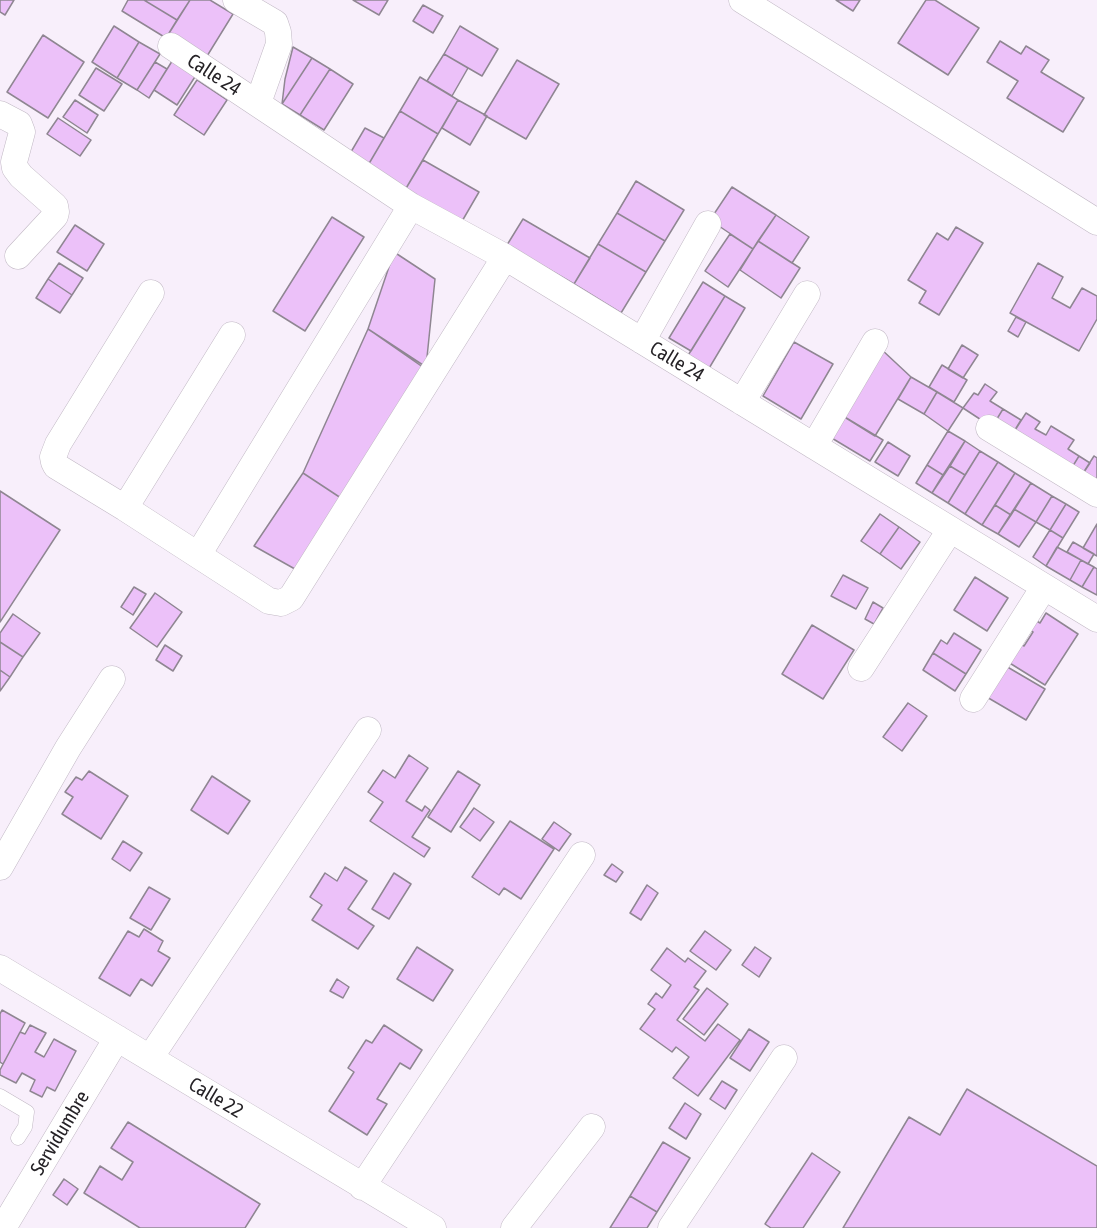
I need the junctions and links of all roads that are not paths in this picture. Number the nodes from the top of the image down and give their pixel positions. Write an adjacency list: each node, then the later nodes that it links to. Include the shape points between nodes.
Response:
1 (236, 0): 4 (street, Calle 24, via 274,23 278,32 279,44)
2 (742, 0): 7 (street)
3 (171, 46): 4 (street, Calle 24)
4 (258, 103): 6 (street, Calle 24)
5 (0, 114): 9 (street, via 19,124 22,132 15,168 55,206 56,212)
6 (411, 206): 10 (street, Calle 24); 22 (street)
7 (1097, 222)
8 (708, 224): 14 (street)
9 (18, 256)
10 (505, 257): 14 (street, Calle 24); 22 (street, via 291,598 281,603 269,601)
11 (151, 293): 20 (street, via 53,457 56,466)
12 (807, 294): 16 (street)
13 (232, 335): 20 (street)
14 (642, 341): 16 (street, Calle 24)
15 (875, 342): 18 (street)
16 (742, 402): 18 (street, Calle 24)
17 (989, 428): 19 (street)
18 (814, 446): 21 (street, Calle 24)
19 (1097, 494)
20 (125, 508): 22 (street)
21 (950, 530): 23 (street, Calle 24); 25 (street)
22 (198, 555)
23 (1044, 587): 24 (street, Calle 24); 27 (street)
24 (1097, 620)
25 (861, 668)
26 (112, 679): 30 (street)
27 (973, 699)
28 (368, 730): 33 (street)
29 (582, 855): 38 (street)
30 (0, 867)
31 (0, 968): 32 (street, Calle 22)
32 (117, 1038): 33 (street, Calle 22); 39 (street, Servidumbre)
33 (150, 1058): 38 (street, Calle 22)
34 (784, 1058): 42 (street)
35 (0, 1096): 37 (lane, via 27,1112 25,1127)
36 (592, 1127): 41 (street)
37 (18, 1138)
38 (362, 1187): 40 (street, Calle 22)
39 (3, 1228)
40 (433, 1228)
41 (514, 1228)
42 (671, 1228)

